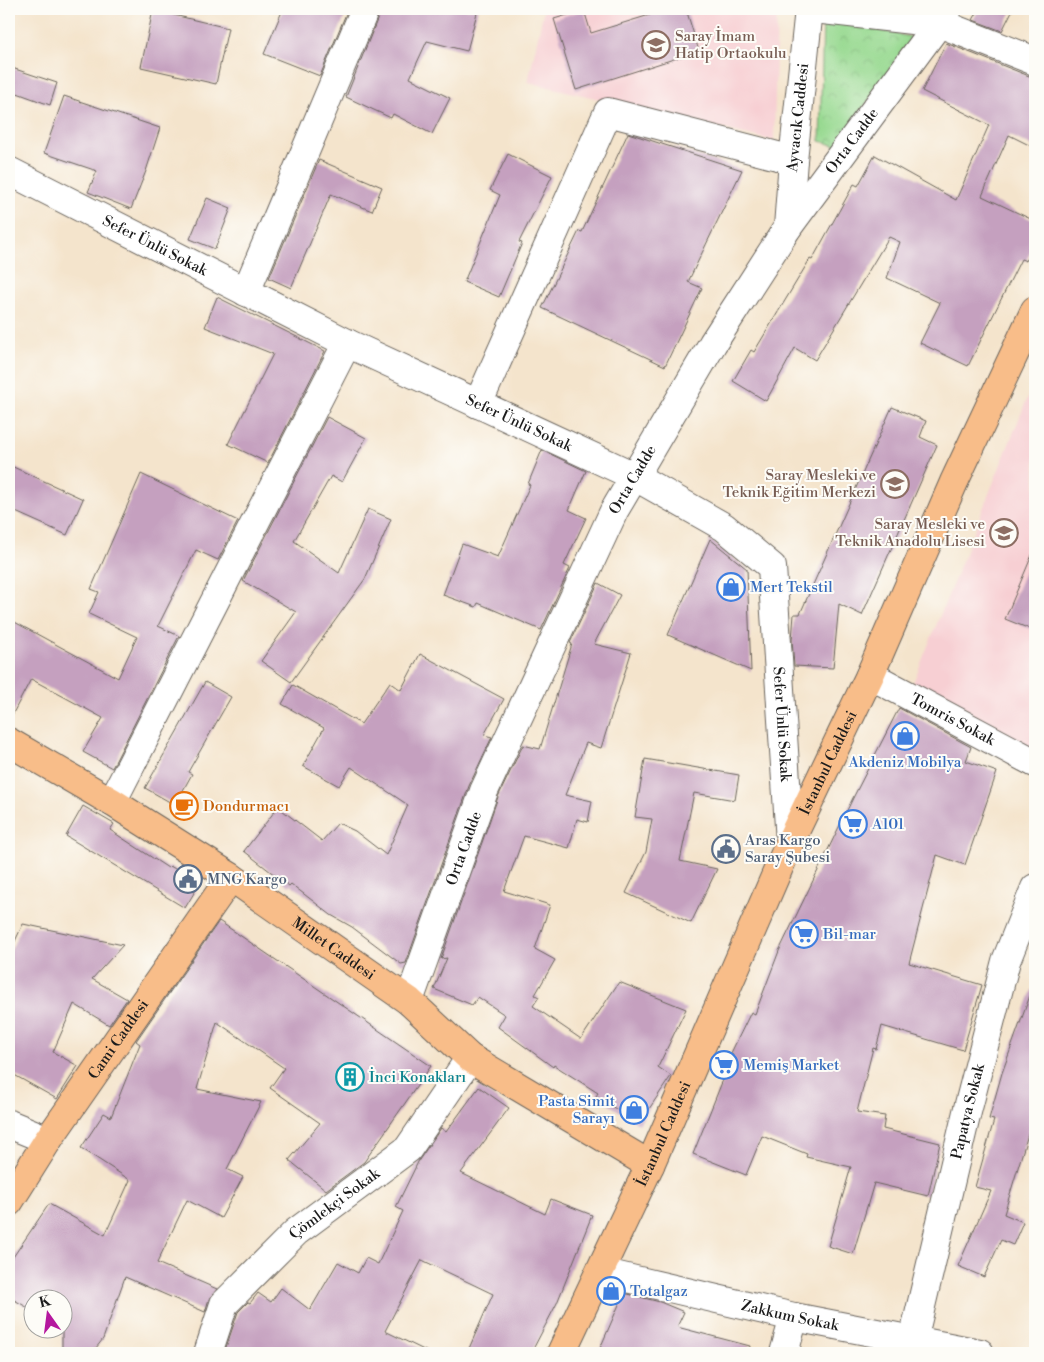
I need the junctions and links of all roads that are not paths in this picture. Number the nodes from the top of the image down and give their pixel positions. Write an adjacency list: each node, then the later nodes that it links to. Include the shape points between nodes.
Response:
1 (365, 9): 9 (street)
2 (809, 9): 6 (street, Ayvacık Caddesi)
3 (814, 9): 4 (street)
4 (943, 16): 5 (street); 8 (street, Orta Cadde)
5 (1035, 61)
6 (793, 160): 8 (street, Ayvacık Caddesi); 12 (street, via 608,112)
7 (9, 171): 9 (street, Sefer Ünlü Sokak)
8 (788, 227): 13 (street, Orta Cadde, via 713,343)
9 (246, 292): 11 (street, Sefer Ünlü Sokak)
10 (1035, 310): 14 (main road, İstanbul Caddesi, via 954,482)
11 (347, 343): 12 (street, Sefer Ünlü Sokak); 17 (street)
12 (478, 404): 13 (street, Sefer Ünlü Sokak)
13 (634, 476): 18 (street, Sefer Ünlü Sokak, via 724,528 772,566); 21 (street, Orta Cadde, via 614,511 484,791)
14 (870, 675): 16 (street, Tomris Sokak); 18 (main road, İstanbul Caddesi)
15 (9, 742): 17 (main road, Millet Caddesi)
16 (1035, 763)
17 (112, 802): 19 (main road, Millet Caddesi)
18 (790, 842): 25 (main road, İstanbul Caddesi)
19 (231, 877): 21 (main road, Millet Caddesi); 24 (main road, Cami Caddesi)
20 (1035, 888): 29 (street, Papatya Sokak, via 1006,961)
21 (408, 1001): 22 (main road, Millet Caddesi)
22 (470, 1058): 25 (main road, Millet Caddesi); 31 (street, Çömlekçi Sokak, via 408,1148 296,1232 224,1304)
23 (9, 1124): 24 (street)
24 (48, 1140): 26 (main road, Cami Caddesi)
25 (650, 1165): 27 (main road, İstanbul Caddesi)
26 (9, 1202)
27 (601, 1272): 28 (street, Zakkum Sokak); 32 (main road, İstanbul Caddesi)
28 (794, 1317): 29 (street, Zakkum Sokak); 33 (street)
29 (913, 1340): 30 (street, Zakkum Sokak)
30 (949, 1351): 34 (street, Zakkum Sokak)
31 (208, 1353)
32 (561, 1353)
33 (784, 1353)
34 (980, 1353)

